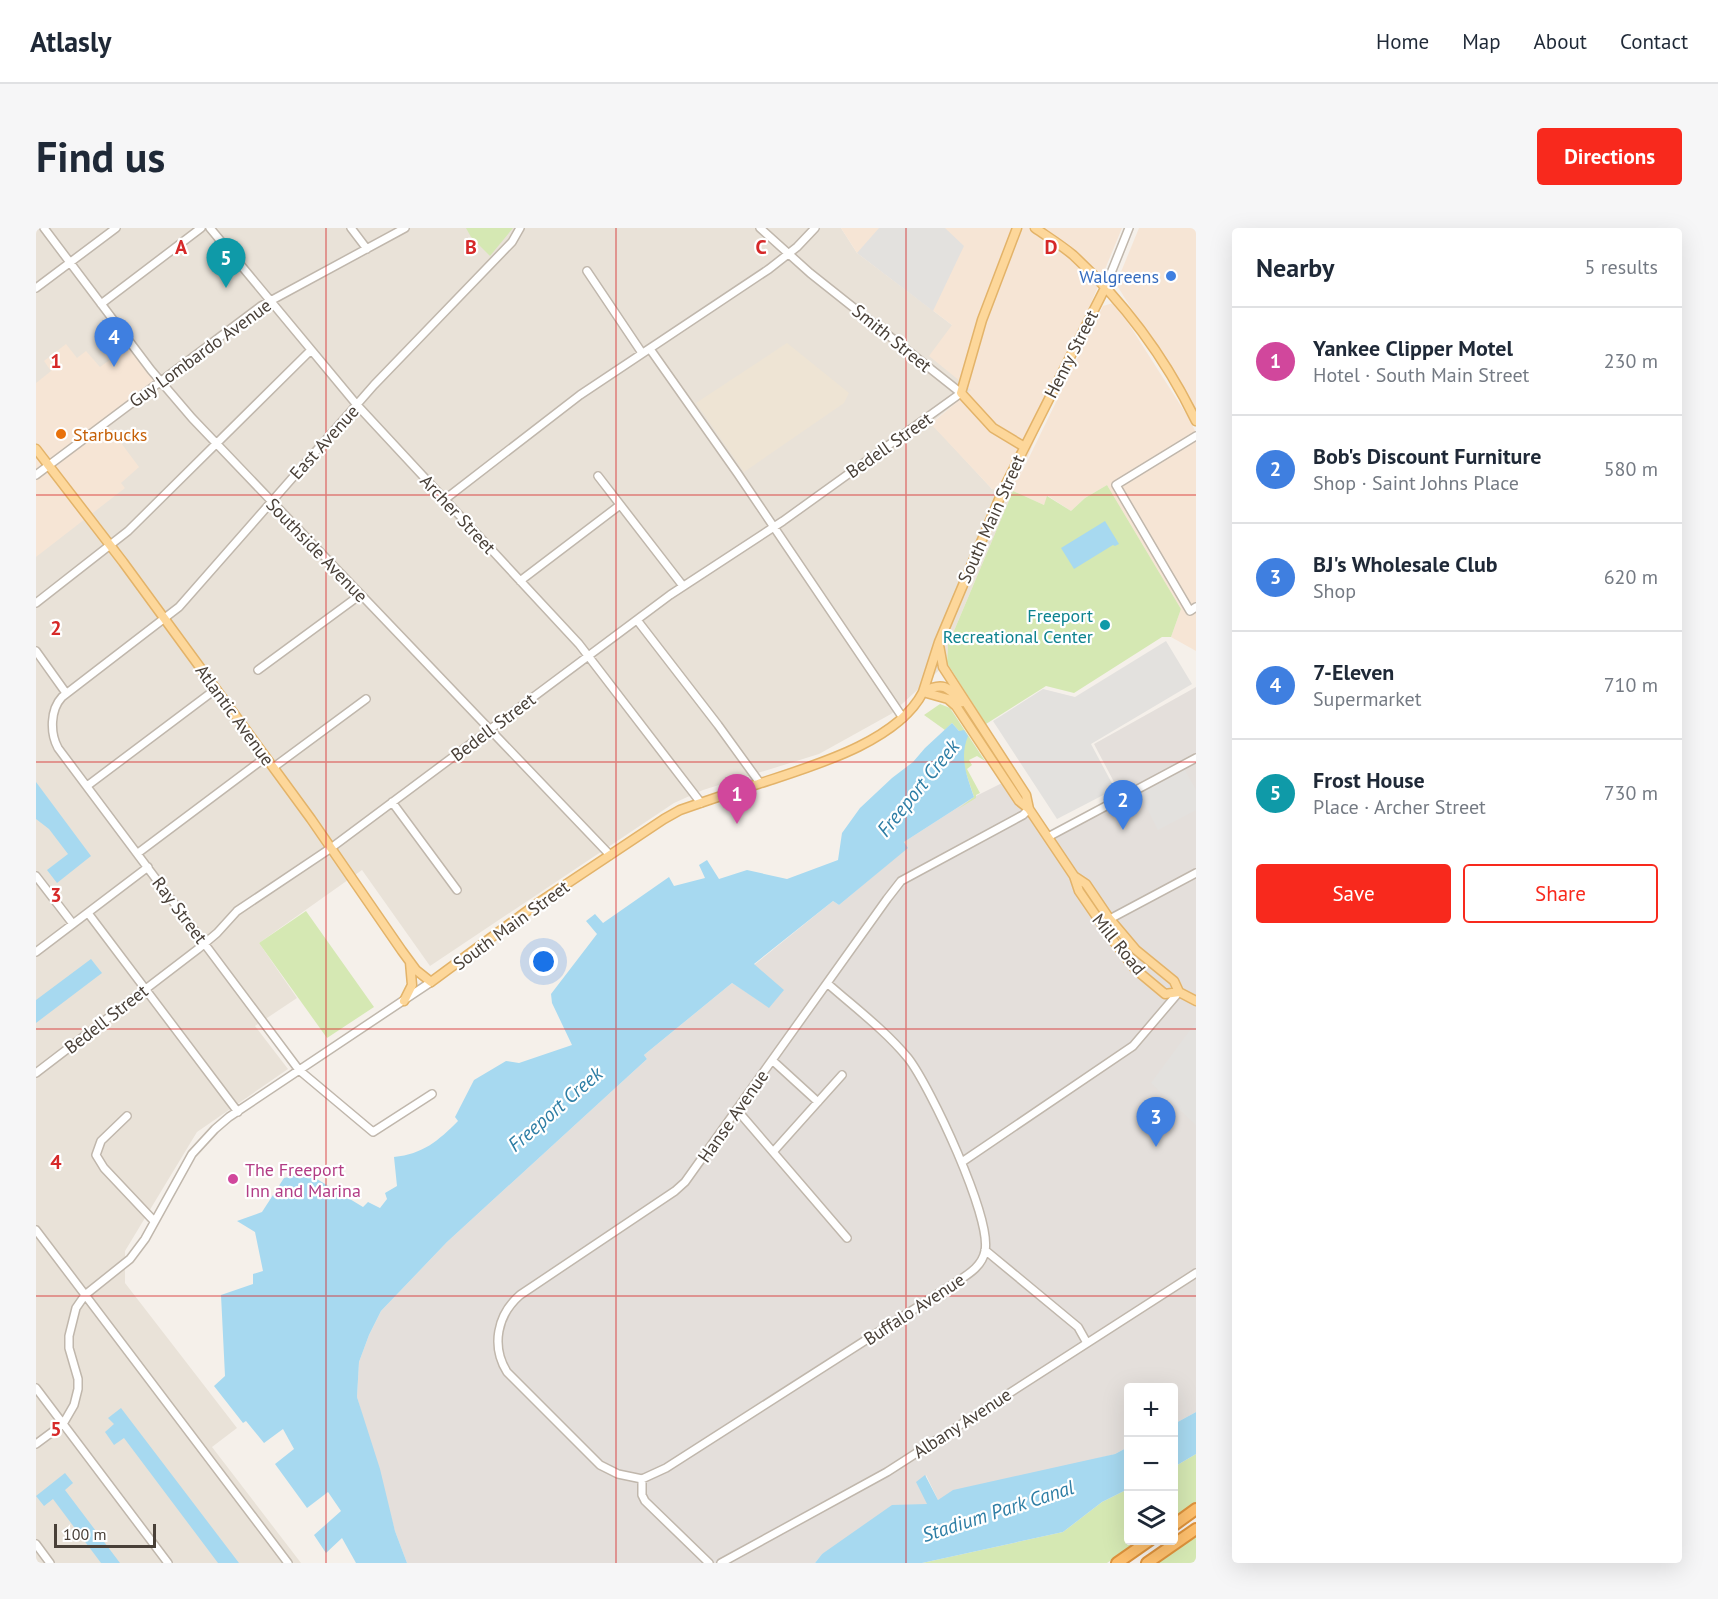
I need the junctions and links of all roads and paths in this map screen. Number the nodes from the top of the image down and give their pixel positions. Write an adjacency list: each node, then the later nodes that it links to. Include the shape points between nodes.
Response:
1 (44, 228): 15 (street, Southside Avenue)
2 (116, 228): 15 (street)
3 (201, 228): 20 (street)
4 (210, 228): 19 (street, Archer Street)
5 (351, 228): 13 (street)
6 (405, 228): 13 (street, Guy Lombardo Avenue)
7 (520, 228): 26 (street, East Avenue, via 512,242)
8 (760, 228): 14 (street, Smith Street)
9 (815, 228): 14 (street)
10 (1017, 228): 25 (main road, via 982,320)
11 (1035, 228): 18 (main road, via 1072,254)
12 (1129, 228): 18 (street, Henry Street)
13 (367, 249): 19 (street, Guy Lombardo Avenue)
14 (787, 254): 21 (street); 25 (street, Smith Street)
15 (70, 262): 17 (street); 20 (street, Southside Avenue)
16 (587, 271): 23 (street)
17 (36, 288)
18 (1105, 288): 27 (main road, via 1150,343); 30 (main road, Henry Street)
19 (270, 301): 22 (street, Archer Street); 24 (street, Guy Lombardo Avenue)
20 (101, 304): 24 (street, Southside Avenue)
21 (651, 349): 23 (street); 38 (street)
22 (310, 350): 26 (street, Archer Street); 29 (street)
23 (642, 353): 35 (street, via 580,394)
24 (160, 381): 29 (street, Southside Avenue); 32 (street, Guy Lombardo Avenue)
25 (961, 393): 30 (main road, Smith Street, via 993,428); 38 (street, Bedell Street)
26 (357, 405): 35 (street, Archer Street); 36 (street, East Avenue)
27 (1196, 421)
28 (1196, 436): 44 (street, via 1116,484)
29 (216, 444): 36 (street, Southside Avenue); 39 (street)
30 (1023, 446): 47 (main road, South Main Street)
31 (36, 449): 32 (main road, Atlantic Avenue)
32 (48, 466): 33 (street, Guy Lombardo Avenue); 39 (main road, Atlantic Avenue)
33 (36, 475)
34 (598, 476): 37 (street)
35 (444, 500): 40 (street, Archer Street)
36 (271, 502): 42 (street, Southside Avenue); 45 (street, East Avenue)
37 (620, 505): 40 (street); 41 (street)
38 (773, 527): 41 (street, Bedell Street); 56 (street)
39 (110, 546): 43 (street); 45 (main road, Atlantic Avenue)
40 (520, 581): 49 (street, Archer Street)
41 (683, 586): 46 (street, Bedell Street)
42 (360, 595): 50 (street); 57 (street, Southside Avenue)
43 (36, 603)
44 (1193, 609)
45 (165, 619): 51 (main road, Atlantic Avenue); 53 (street, East Avenue)
46 (637, 620): 49 (street, Bedell Street); 61 (street)
47 (939, 642): 52 (main road, South Main Street); 55 (main road, Mill Road, via 944,667)
48 (36, 651): 53 (street)
49 (588, 657): 57 (street, Bedell Street); 64 (street, Archer Street)
50 (258, 670)
51 (216, 689): 58 (main road, Atlantic Avenue); 62 (street)
52 (923, 692): 55 (main road, Mill Road, via 934,686 952,690); 56 (main road, South Main Street); 65 (main road, Mill Road, via 948,699 956,706 1019,801)
53 (66, 693): 62 (street, Ray Street, via 56,706 54,735 58,748)
54 (366, 699): 60 (street)
55 (973, 714): 65 (main road, Mill Road, via 1026,795)
56 (903, 718): 61 (main road, South Main Street, via 835,757)
57 (489, 730): 63 (street, Bedell Street); 69 (street, Southside Avenue)
58 (266, 757): 60 (main road, Atlantic Avenue); 68 (street)
59 (1196, 758): 66 (street)
60 (274, 767): 67 (main road, Atlantic Avenue)
61 (760, 783): 64 (main road, South Main Street)
62 (87, 786): 68 (street, Ray Street)
63 (392, 802): 67 (street, Bedell Street); 74 (street)
64 (701, 803): 69 (main road, South Main Street, via 664,819)
65 (1029, 809): 66 (main road, Mill Road); 83 (street, Hanse Avenue, via 901,881)
66 (1048, 837): 73 (main road, Mill Road)
67 (331, 848): 79 (street, Bedell Street, via 237,911); 81 (main road, Atlantic Avenue)
68 (138, 853): 70 (street, Ray Street)
69 (610, 855): 82 (main road, South Main Street)
70 (148, 867): 75 (street); 79 (street, Ray Street)
71 (1196, 873): 76 (street)
72 (36, 876): 77 (street)
73 (1074, 876): 76 (main road, Mill Road, via 1086,884); 78 (main road, Mill Road)
74 (457, 890)
75 (88, 913): 77 (street); 84 (street)
76 (1109, 918): 78 (street); 85 (main road, Mill Road, via 1136,950 1174,981)
77 (73, 924): 80 (street)
78 (1101, 924): 85 (main road, Mill Road, via 1135,969 1165,994)
79 (205, 942): 84 (street, Bedell Street); 89 (street, Ray Street)
80 (36, 952)
81 (410, 962): 82 (main road, Atlantic Avenue); 86 (main road, via 412,985)
82 (431, 982): 86 (street, South Main Street)
83 (827, 984): 88 (street, Hanse Avenue); 98 (street, via 910,1060)
84 (146, 989): 90 (street, Bedell Street); 95 (street)
85 (1179, 992): 87 (main road, Mill Road); 98 (street, via 1133,1046)
86 (404, 1001): 89 (street, South Main Street)
87 (1196, 1001)
88 (772, 1060): 93 (street); 94 (street, Hanse Avenue)
89 (299, 1070): 92 (street, Ray Street, via 373,1132); 95 (street, South Main Street)
90 (36, 1073)
91 (842, 1075): 93 (street)
92 (432, 1094)
93 (818, 1102): 97 (street)
94 (737, 1110): 97 (street); 109 (street, Hanse Avenue, via 675,1191 520,1296 504,1314 499,1329 497,1344 503,1366 516,1383 600,1465)
95 (238, 1112): 99 (street, South Main Street, via 192,1154)
96 (127, 1116): 99 (street, via 101,1142 96,1155)
97 (773, 1152): 101 (street)
98 (962, 1162): 102 (street, via 986,1240)
99 (154, 1221): 104 (street, South Main Street, via 130,1259)
100 (36, 1230): 104 (street)
101 (847, 1238)
102 (985, 1250): 105 (street, via 1078,1327); 109 (street, Buffalo Avenue, via 973,1270 955,1283 666,1468)
103 (1196, 1273): 105 (street, Albany Avenue)
104 (85, 1295): 107 (street, South Main Street, via 70,1325 69,1348 78,1389 74,1406); 117 (street)
105 (1087, 1343): 119 (street, Albany Avenue, via 887,1472)
106 (36, 1388): 107 (street)
107 (63, 1424): 108 (street, South Main Street); 116 (street)
108 (36, 1444)
109 (642, 1479): 118 (street, via 645,1501)
110 (1196, 1509): 111 (highway)
111 (1178, 1521)
112 (1196, 1529): 121 (highway)
113 (36, 1544): 115 (street)
114 (1143, 1545): 120 (highway)
115 (50, 1563)
116 (168, 1563)
117 (288, 1563)
118 (709, 1563)
119 (721, 1563)
120 (1117, 1563)
121 (1147, 1563)

